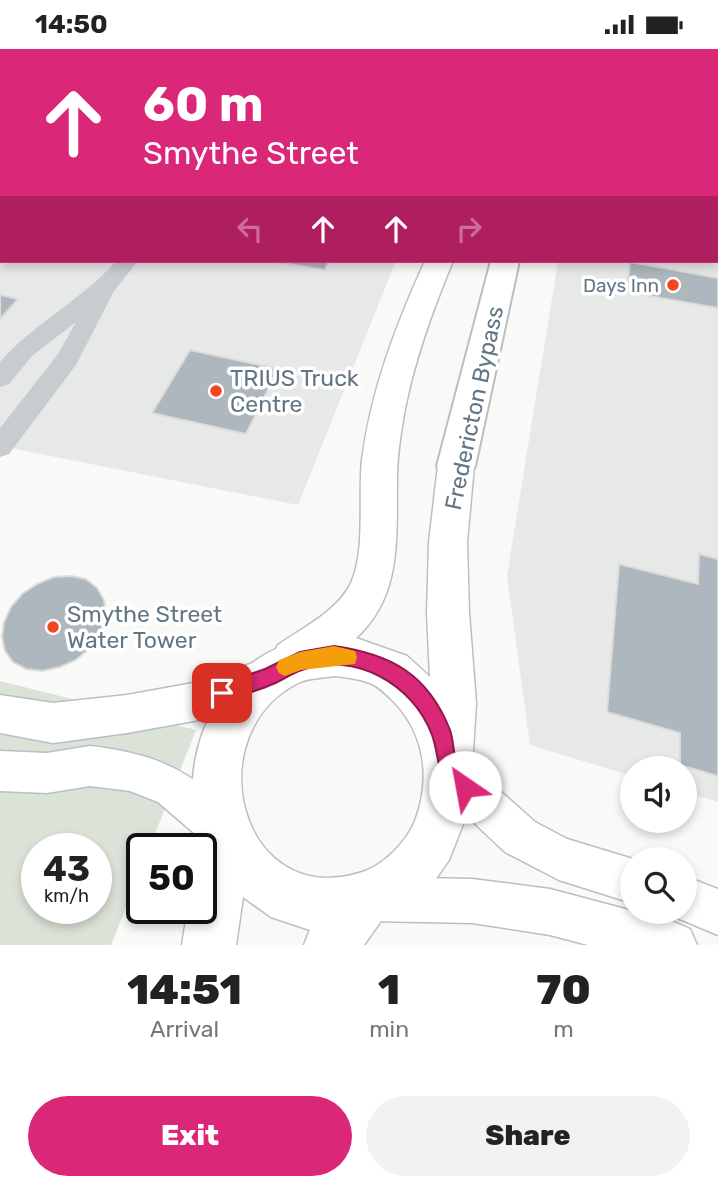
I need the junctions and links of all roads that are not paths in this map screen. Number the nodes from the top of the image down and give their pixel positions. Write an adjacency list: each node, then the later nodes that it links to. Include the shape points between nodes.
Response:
1 (125, 263): 4 (street)
2 (438, 263): 8 (highway, via 399,359 387,410 375,561 367,593 353,613)
3 (505, 263): 7 (highway, Fredericton Bypass)
4 (104, 288): 5 (street, via 24,349); 6 (street, via 68,359)
5 (0, 378)
6 (0, 447)
7 (457, 466): 10 (highway, Fredericton Bypass, via 447,542 454,703)
8 (276, 672): 9 (main road, via 199,701 127,714 53,723); 10 (highway, via 300,661 334,655 368,660 398,675 424,701 442,733); 12 (highway, via 245,699 227,729 217,763 216,800)
9 (0, 715)
10 (449, 769): 13 (main road, via 520,837 559,858); 14 (highway, via 445,812 429,850 401,882)
11 (0, 771): 12 (main road, via 47,773 90,766 131,771 172,787)
12 (225, 834): 14 (highway, via 249,871 282,896 322,907); 17 (highway)
13 (620, 877)
14 (367, 900): 18 (highway); 19 (main road, via 472,901 550,912)
15 (697, 903): 16 (main road)
16 (718, 912)
17 (209, 945)
18 (331, 945)
19 (674, 945)

